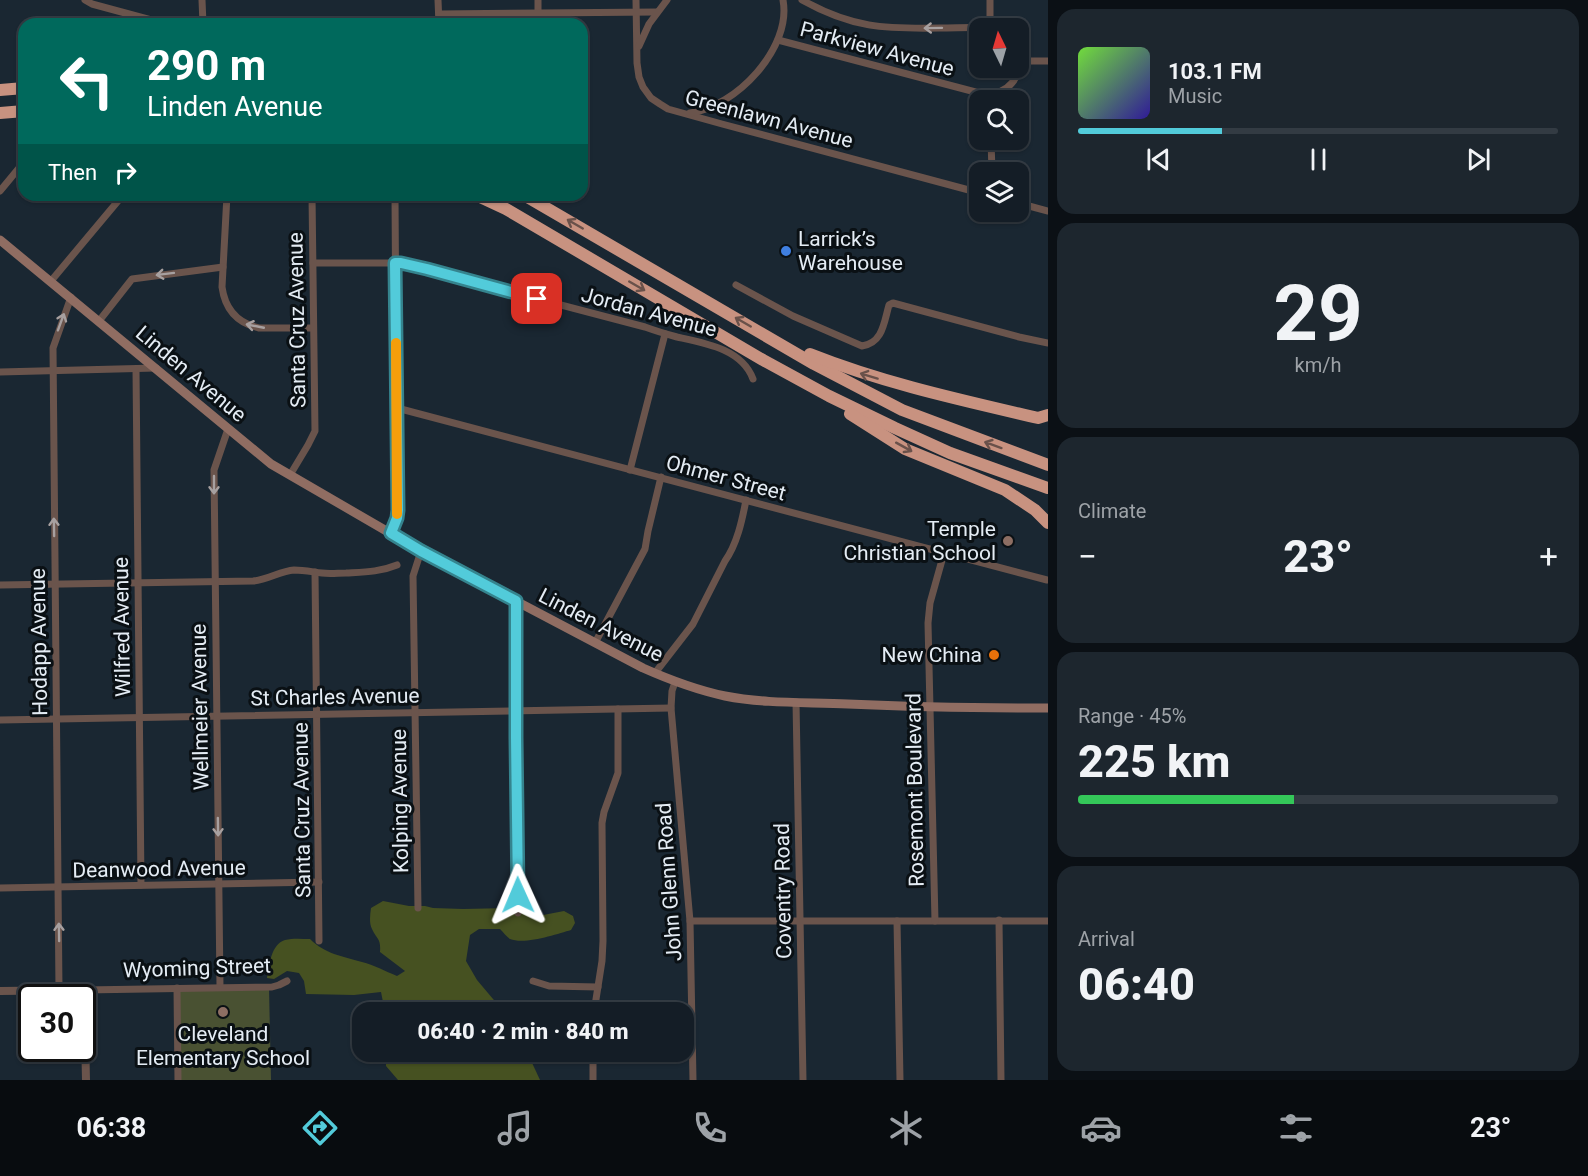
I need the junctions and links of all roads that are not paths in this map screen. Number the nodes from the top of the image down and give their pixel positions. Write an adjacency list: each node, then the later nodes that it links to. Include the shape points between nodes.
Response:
1 (85, 0): 11 (street)
2 (117, 0): 11 (street)
3 (202, 0): 17 (street)
4 (438, 0): 15 (street)
5 (538, 0): 13 (street)
6 (636, 0): 14 (street, Greenlawn Avenue)
7 (667, 0): 12 (street)
8 (783, 0): 22 (street)
9 (802, 0): 21 (street, one-way to 9, via 881,28 847,21)
10 (990, 0): 20 (street)
11 (117, 10): 16 (street)
12 (657, 12): 14 (street); 23 (street)
13 (538, 13): 14 (street); 15 (street); 19 (street)
14 (636, 13): 23 (street, Greenlawn Avenue)
15 (439, 14): 18 (street)
16 (145, 18)
17 (203, 18)
18 (439, 18)
19 (538, 18)
20 (991, 18)
21 (969, 28)
22 (778, 40): 30 (street, Parkview Avenue); 33 (street, via 746,84 724,100)
23 (637, 52): 33 (street, Greenlawn Avenue, via 639,77 651,98 668,109)
24 (1048, 61): 25 (street)
25 (1029, 62)
26 (1015, 78): 29 (street, Parkview Avenue)
27 (18, 88): 28 (highway)
28 (0, 90)
29 (1002, 90)
30 (969, 91)
31 (18, 111): 32 (highway)
32 (0, 112)
33 (686, 113): 35 (street, Greenlawn Avenue)
34 (18, 169): 36 (street)
35 (969, 190)
36 (0, 191)
37 (118, 201): 49 (street)
38 (227, 201): 48 (street)
39 (312, 201): 46 (street, Santa Cruz Avenue)
40 (395, 201): 47 (street)
41 (489, 201): 60 (highway, one-way to 60)
42 (536, 201): 55 (highway, one-way to 42)
43 (1029, 206): 44 (street)
44 (1048, 211)
45 (0, 240): 49 (main road, Linden Avenue)
46 (313, 263): 47 (street, Jordan Avenue); 53 (street, Santa Cruz Avenue)
47 (395, 263): 54 (street, Jordan Avenue); 63 (street)
48 (223, 267): 52 (street, one-way to 52, via 132,279); 53 (street, one-way to 48, via 259,328 238,319 223,295)
49 (51, 281): 51 (main road, Linden Avenue)
50 (736, 285): 56 (street, via 793,316 862,346 879,337 891,303)
51 (71, 297): 52 (main road, Linden Avenue); 59 (street, Hodapp Avenue, one-way to 51, via 53,343)
52 (99, 321): 57 (main road, Linden Avenue)
53 (313, 328): 68 (street, Santa Cruz Avenue, via 315,431)
54 (665, 334): 62 (street, Jordan Avenue, via 723,349 744,364); 67 (street)
55 (773, 340): 64 (highway, one-way to 55, via 901,385); 66 (highway, one-way to 55, via 902,410)
56 (1048, 343)
57 (156, 368): 58 (street); 65 (main road, Linden Avenue)
58 (136, 369): 59 (street); 80 (street, Wilfred Avenue)
59 (52, 371): 61 (street); 81 (street, Hodapp Avenue, one-way to 59)
60 (784, 371): 70 (highway, via 950,453); 72 (highway, one-way to 72, via 905,449 1005,490)
61 (0, 372)
62 (753, 380)
63 (397, 408): 67 (street, Ohmer Street); 73 (street, via 398,510)
64 (1045, 418)
65 (228, 429): 68 (main road, Linden Avenue); 79 (street, Wellmeier Avenue, one-way to 79, via 214,470)
66 (1048, 465)
67 (630, 470): 69 (street, Ohmer Street)
68 (290, 475): 73 (main road, Linden Avenue)
69 (661, 477): 71 (street, Ohmer Street); 84 (street, via 645,549)
70 (1048, 488)
71 (746, 500): 75 (street, Ohmer Street); 85 (street, via 735,543 693,624)
72 (1048, 523)
73 (391, 533): 74 (main road, Linden Avenue)
74 (421, 551): 83 (main road, Linden Avenue); 93 (street, Kolping Avenue, via 413,576)
75 (944, 552): 78 (street, Ohmer Street); 89 (street, Rosemont Boulevard, via 929,611)
76 (397, 565): 77 (street, via 379,571)
77 (315, 572): 79 (street, via 293,570 262,580); 94 (street, Santa Cruz Avenue)
78 (1047, 580)
79 (215, 581): 80 (street); 95 (street, Wellmeier Avenue)
80 (138, 583): 81 (street); 96 (street, Wilfred Avenue)
81 (55, 584): 82 (street); 97 (street, Hodapp Avenue)
82 (0, 585)
83 (516, 601): 84 (main road, Linden Avenue); 92 (street)
84 (595, 643): 85 (main road, Linden Avenue)
85 (655, 673): 86 (main road, Linden Avenue)
86 (675, 682): 87 (main road, Linden Avenue, via 724,696); 88 (street, John Glenn Road)
87 (796, 702): 89 (main road, Linden Avenue); 111 (street, Coventry Road)
88 (671, 708): 91 (street, St Charles Avenue); 107 (street, John Glenn Road)
89 (930, 708): 90 (main road, Linden Avenue); 109 (street, Rosemont Boulevard)
90 (1048, 708)
91 (618, 709): 92 (street, St Charles Avenue); 117 (street, via 618,773 602,823 603,941)
92 (516, 710): 93 (street, St Charles Avenue); 105 (street)
93 (415, 712): 94 (street, St Charles Avenue); 104 (street, Kolping Avenue)
94 (317, 714): 95 (street, St Charles Avenue); 99 (street, Santa Cruz Avenue)
95 (216, 716): 96 (street, St Charles Avenue); 100 (street, Wellmeier Avenue, one-way to 100)
96 (140, 718): 97 (street, St Charles Avenue); 101 (street, Wilfred Avenue)
97 (56, 719): 98 (street, St Charles Avenue); 102 (street, Hodapp Avenue)
98 (0, 720)
99 (319, 882): 100 (street, Deanwood Avenue); 112 (street, Santa Cruz Avenue)
100 (219, 884): 101 (street, Deanwood Avenue); 116 (street, Wellmeier Avenue)
101 (141, 885): 102 (street, Deanwood Avenue)
102 (58, 887): 103 (street, Deanwood Avenue); 115 (street, Hodapp Avenue, one-way to 102)
103 (0, 888)
104 (418, 908)
105 (518, 913)
106 (999, 920): 109 (street); 110 (street); 131 (street)
107 (690, 921): 111 (street); 128 (street, John Glenn Road)
108 (897, 921): 109 (street); 111 (street); 130 (street)
109 (935, 921)
110 (1048, 921)
111 (800, 922): 129 (street, Coventry Road)
112 (319, 941)
113 (287, 981): 116 (street, Wyoming Street, via 272,987)
114 (533, 981): 117 (street, via 549,986)
115 (59, 984)
116 (220, 987): 118 (street, Wyoming Street)
117 (598, 987): 122 (street)
118 (177, 988): 119 (street, Wyoming Street); 126 (street)
119 (96, 990)
120 (0, 991): 121 (street, Wyoming Street)
121 (18, 991)
122 (596, 1002)
123 (86, 1062): 125 (street)
124 (593, 1062): 127 (street)
125 (86, 1080)
126 (178, 1080)
127 (593, 1080)
128 (693, 1080)
129 (803, 1080)
130 (900, 1080)
131 (1001, 1080)

